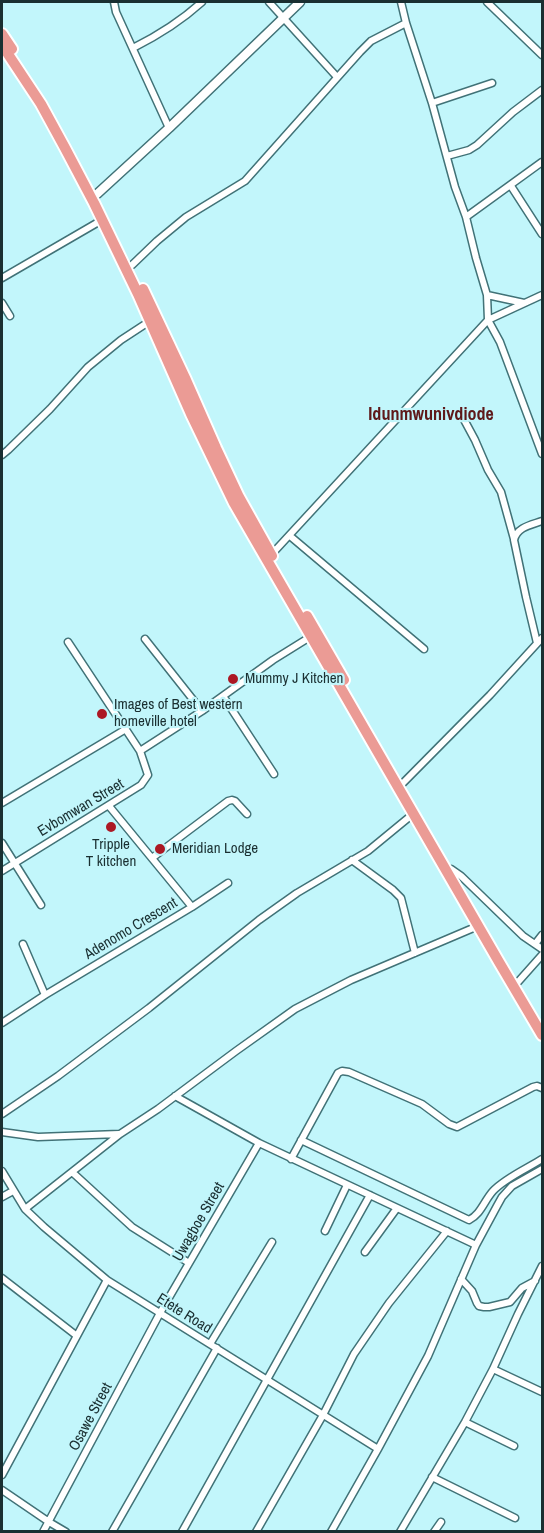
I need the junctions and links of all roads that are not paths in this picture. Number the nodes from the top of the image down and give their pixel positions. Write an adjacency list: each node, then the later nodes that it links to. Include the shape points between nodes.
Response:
1 (114, 2): 11 (street)
2 (202, 2): 11 (street)
3 (269, 2): 7 (street)
4 (300, 2): 7 (street)
5 (487, 2): 12 (street)
6 (404, 3): 8 (street)
7 (284, 18): 13 (street); 17 (street)
8 (406, 23): 13 (street, via 371,41); 16 (street)
9 (2, 34): 21 (highway)
10 (2, 45): 23 (highway, via 40,104)
11 (134, 48): 17 (street)
12 (543, 55)
13 (337, 77): 25 (street, via 245,181 186,217)
14 (492, 83): 16 (street)
15 (543, 90): 18 (street, via 477,145)
16 (432, 103): 18 (street)
17 (169, 128): 21 (street)
18 (447, 156): 22 (street)
19 (543, 162): 20 (street)
20 (511, 186): 22 (street); 24 (street)
21 (97, 194): 25 (highway)
22 (466, 217): 27 (street)
23 (102, 220): 26 (street); 33 (highway)
24 (543, 234)
25 (132, 265): 34 (highway, via 186,380)
26 (2, 278)
27 (487, 295): 30 (street); 32 (street)
28 (543, 295): 30 (street)
29 (2, 303): 31 (street)
30 (525, 303): 32 (street)
31 (10, 316)
32 (488, 320): 36 (street); 39 (street)
33 (150, 321): 34 (highway); 37 (street, via 88,367)
34 (195, 412): 41 (highway); 42 (highway, via 234,503)
35 (461, 414): 40 (street, via 501,492)
36 (543, 454)
37 (2, 455)
38 (543, 521): 40 (street, via 522,528)
39 (290, 536): 41 (street); 46 (street)
40 (514, 540): 44 (street)
41 (271, 555): 52 (highway)
42 (310, 637): 47 (street); 56 (highway)
43 (145, 639): 48 (street)
44 (540, 640): 52 (street)
45 (68, 642): 49 (street, Evbomwan Street)
46 (424, 650)
47 (223, 696): 48 (street); 51 (street)
48 (202, 711): 50 (street)
49 (126, 729): 50 (street, Evbomwan Street); 53 (street)
50 (140, 751): 54 (street, Evbomwan Street, via 148,775 141,785)
51 (274, 774)
52 (402, 784): 61 (highway)
53 (2, 803)
54 (109, 806): 58 (street, Adenomo Crescent); 60 (street, Evbomwan Street)
55 (247, 814): 58 (street, via 235,801 228,801)
56 (413, 814): 59 (street); 66 (highway)
57 (2, 843): 60 (street)
58 (152, 858): 65 (street, Adenomo Crescent)
59 (352, 860): 71 (street, via 401,898); 80 (street, via 259,920 149,1008)
60 (13, 863): 62 (street, Evbomwan Street); 64 (street)
61 (451, 869): 69 (street); 73 (highway)
62 (2, 871)
63 (228, 883): 65 (street)
64 (41, 905)
65 (192, 907): 74 (street, Adenomo Crescent)
66 (478, 926): 71 (street); 77 (highway)
67 (543, 935): 69 (street)
68 (23, 944): 74 (street)
69 (535, 944): 70 (street)
70 (543, 949)
71 (415, 953): 79 (street, via 295,1009)
72 (543, 955): 73 (street)
73 (518, 982): 76 (highway)
74 (45, 994): 75 (street, Adenomo Crescent)
75 (2, 1023)
76 (543, 1023)
77 (543, 1035)
78 (543, 1088): 83 (street, via 533,1087 457,1127 422,1104 342,1071 330,1085)
79 (176, 1096): 82 (street); 84 (street)
80 (2, 1114)
81 (2, 1132): 82 (street, via 38,1137)
82 (120, 1134): 89 (street)
83 (301, 1140): 85 (street); 86 (street, via 469,1220 495,1189)
84 (259, 1143): 85 (street); 101 (street, Uwagboe Street)
85 (291, 1158): 90 (street)
86 (543, 1159)
87 (543, 1169): 99 (street, via 512,1186 502,1197)
88 (2, 1171): 91 (street, Etete Road)
89 (72, 1172): 95 (street); 101 (street, via 132,1227)
90 (347, 1185): 92 (street); 96 (street)
91 (13, 1191): 93 (street); 95 (street, Etete Road)
92 (370, 1195): 94 (street); 113 (street)
93 (2, 1197)
94 (396, 1208): 97 (street); 100 (street)
95 (25, 1209): 105 (street, Etete Road)
96 (326, 1231)
97 (447, 1231): 99 (street); 115 (street, via 360,1346)
98 (272, 1242): 111 (street)
99 (476, 1245): 104 (street)
100 (365, 1252)
101 (189, 1263): 108 (street, Uwagboe Street)
102 (543, 1266): 106 (street)
103 (2, 1278): 110 (street)
104 (461, 1279): 107 (street, via 480,1306); 118 (street, via 428,1356)
105 (107, 1280): 108 (street, Etete Road); 110 (street)
106 (535, 1281): 107 (street, via 522,1288); 109 (street)
107 (510, 1302): 109 (street)
108 (160, 1313): 111 (street, Etete Road); 123 (street, Osawe Street)
109 (518, 1314): 112 (street)
110 (77, 1336): 119 (street)
111 (213, 1346): 113 (street, Etete Road); 127 (street)
112 (493, 1369): 114 (street); 116 (street)
113 (267, 1379): 115 (street, Etete Road); 128 (street)
114 (543, 1392)
115 (323, 1415): 118 (street, Etete Road); 129 (street)
116 (465, 1422): 117 (street); 120 (street)
117 (514, 1446)
118 (378, 1449): 130 (street)
119 (2, 1475)
120 (432, 1477): 122 (street); 131 (street)
121 (2, 1490): 123 (street)
122 (515, 1518)
123 (49, 1522): 125 (street, Osawe Street); 126 (street)
124 (441, 1522): 132 (street)
125 (43, 1532)
126 (66, 1532)
127 (112, 1532)
128 (182, 1532)
129 (255, 1532)
130 (331, 1532)
131 (400, 1532)
132 (434, 1532)

